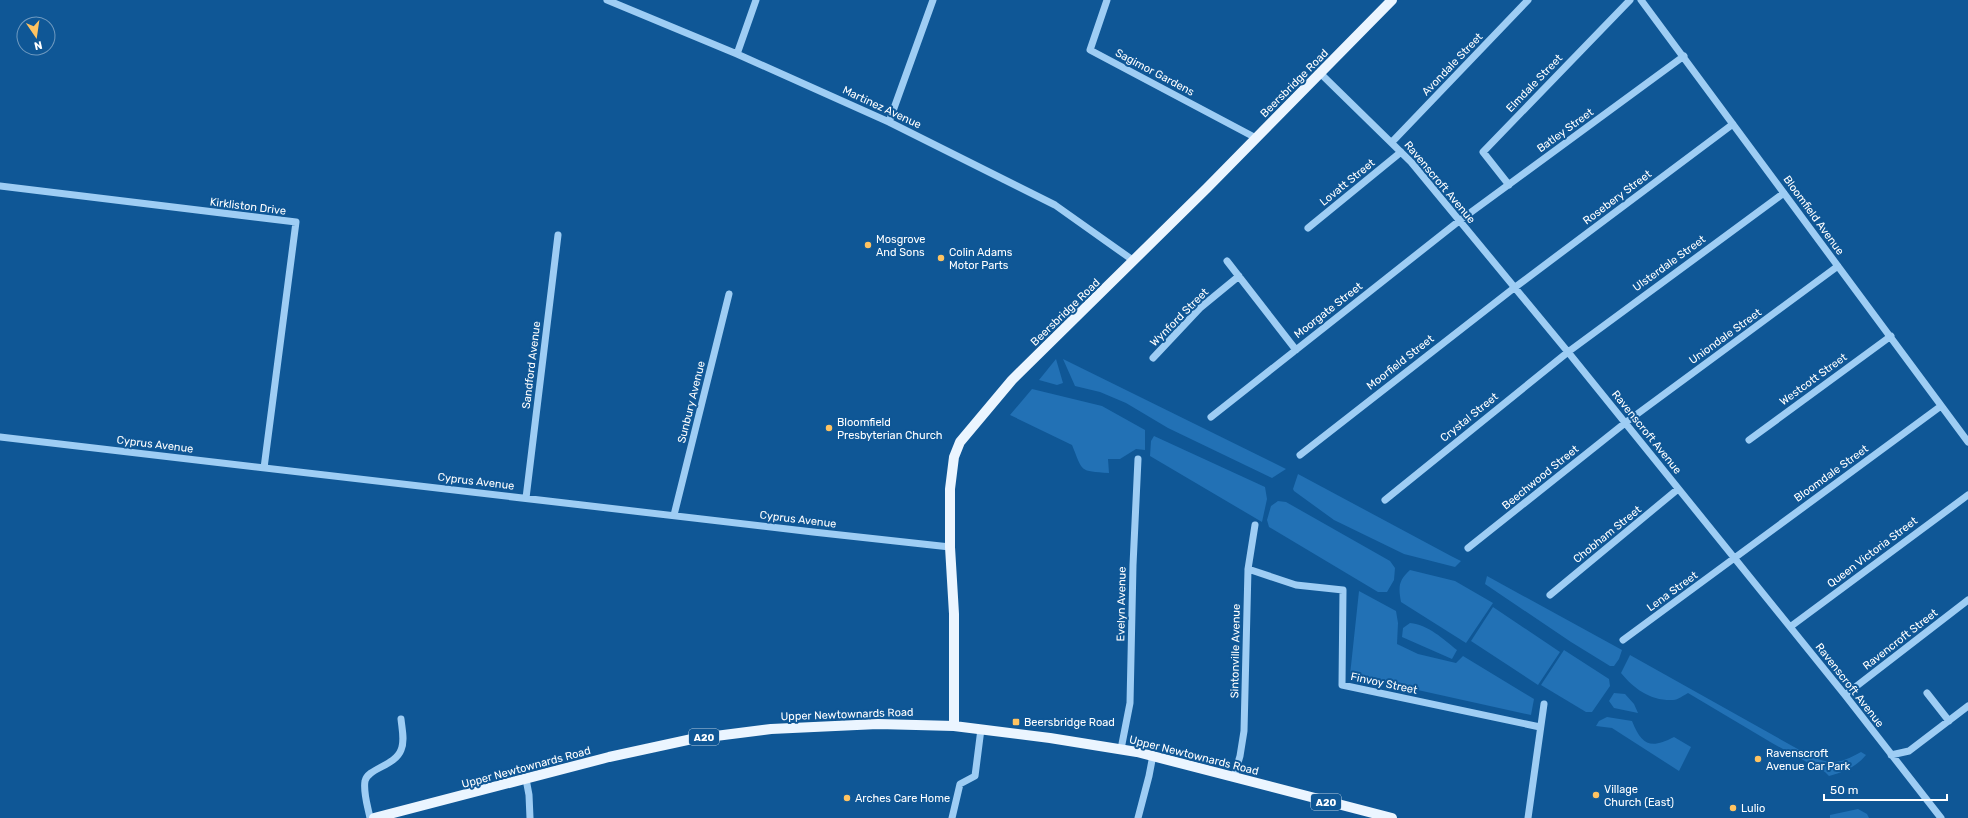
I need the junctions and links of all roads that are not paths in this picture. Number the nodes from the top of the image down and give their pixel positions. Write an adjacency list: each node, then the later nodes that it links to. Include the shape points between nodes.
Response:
1 (607, 0): 9 (street, Martinez Avenue)
2 (756, 0): 9 (street)
3 (933, 0): 12 (street)
4 (1107, 0): 14 (street, Sagimor Gardens, via 1090,50)
5 (1392, 0): 11 (main road, Beersbridge Road)
6 (1528, 0): 15 (street, Avondale Street)
7 (1630, 0): 17 (street, Elmdale Street, via 1483,152)
8 (1641, 0): 10 (street, Bloomfield Avenue)
9 (737, 54): 12 (street, Martinez Avenue)
10 (1684, 56): 13 (street, Bloomfield Avenue); 17 (street, Batley Street)
11 (1320, 73): 14 (main road, Beersbridge Road); 15 (street, Ravenscroft Avenue)
12 (889, 122): 23 (street, Martinez Avenue, via 1055,205)
13 (1734, 124): 19 (street, Bloomfield Avenue); 27 (street, Rosebery Street)
14 (1256, 138): 23 (main road, Beersbridge Road)
15 (1392, 142): 16 (street, Ravenscroft Avenue)
16 (1401, 152): 20 (street, Ravenscroft Avenue); 21 (street, Lovatt Street)
17 (1509, 185): 20 (street, Batley Street)
18 (0, 186): 41 (street, Kirkliston Drive, via 296,222)
19 (1784, 193): 25 (street, Bloomfield Avenue); 31 (street, Ulsterdale Street)
20 (1459, 221): 27 (street, Ravenscroft Avenue); 30 (street, Moorgate Street)
21 (1308, 228)
22 (558, 235): 44 (street, Sandford Avenue)
23 (1134, 261): 48 (main road, Beersbridge Road, via 1012,380 960,442 951,473)
24 (1227, 261): 26 (street)
25 (1838, 266): 29 (street, Bloomfield Avenue); 35 (street, Uniondale Street)
26 (1239, 276): 30 (street); 32 (street, Wynford Street, via 1200,308)
27 (1514, 288): 31 (street, Ravenscroft Avenue); 39 (street, Moorfield Street)
28 (729, 294): 46 (street, Sunbury Avenue)
29 (1891, 336): 33 (street, Bloomfield Avenue); 37 (street, Westcott Street)
30 (1296, 350): 34 (street, Moorgate Street)
31 (1568, 352): 35 (street, Ravenscroft Avenue); 45 (street, Crystal Street)
32 (1153, 358)
33 (1941, 406): 38 (street, Bloomfield Avenue); 50 (street, Bloomdale Street)
34 (1211, 418)
35 (1625, 423): 42 (street, Ravenscroft Avenue); 49 (street, Beechwood Street)
36 (0, 437): 41 (street, Cyprus Avenue)
37 (1749, 440)
38 (1968, 442)
39 (1300, 455)
40 (1138, 459): 65 (street, Evelyn Avenue, via 1130,703)
41 (264, 468): 44 (street, Cyprus Avenue)
42 (1678, 489): 50 (street, Ravenscroft Avenue); 52 (street, Chobham Street)
43 (1968, 495): 54 (street, Queen Victoria Street)
44 (526, 498): 46 (street, Cyprus Avenue)
45 (1385, 500)
46 (674, 515): 48 (street, Cyprus Avenue)
47 (1255, 525): 51 (street, Sintonville Avenue)
48 (950, 547): 62 (main road, Beersbridge Road, via 954,614)
49 (1468, 548)
50 (1734, 559): 54 (street, Ravenscroft Avenue); 55 (street, Lena Street)
51 (1248, 569): 63 (street, Finvoy Street, via 1296,585 1343,590 1342,685); 68 (street, Sintonville Avenue, via 1244,731)
52 (1550, 595)
53 (1968, 600): 57 (street, Ravencroft Street)
54 (1790, 627): 57 (street, Ravenscroft Avenue)
55 (1623, 640)
56 (1927, 693): 61 (street)
57 (1845, 695): 67 (street, Ravenscroft Avenue)
58 (1544, 704): 63 (street)
59 (1968, 706): 61 (street)
60 (401, 719): 70 (street, via 401,751 394,760 369,774 365,780)
61 (1949, 721): 67 (street, via 1910,751)
62 (954, 726): 64 (main road, Upper Newtownards Road / A20); 69 (main road, Upper Newtownards Road / A20, via 860,724 736,732 609,757)
63 (1540, 727): 76 (street)
64 (981, 729): 65 (main road, Upper Newtownards Road / A20); 73 (street, via 975,776 960,784)
65 (1121, 749): 66 (main road, Upper Newtownards Road / A20)
66 (1153, 755): 68 (main road, Upper Newtownards Road / A20); 74 (street)
67 (1894, 758): 77 (street, Ravenscroft Avenue)
68 (1234, 776): 75 (main road, Upper Newtownards Road / A20)
69 (526, 779): 71 (main road, Upper Newtownards Road / A20); 72 (street)
70 (370, 818)
71 (374, 818)
72 (530, 818)
73 (952, 818)
74 (1138, 818)
75 (1392, 818)
76 (1528, 818)
77 (1941, 818)

